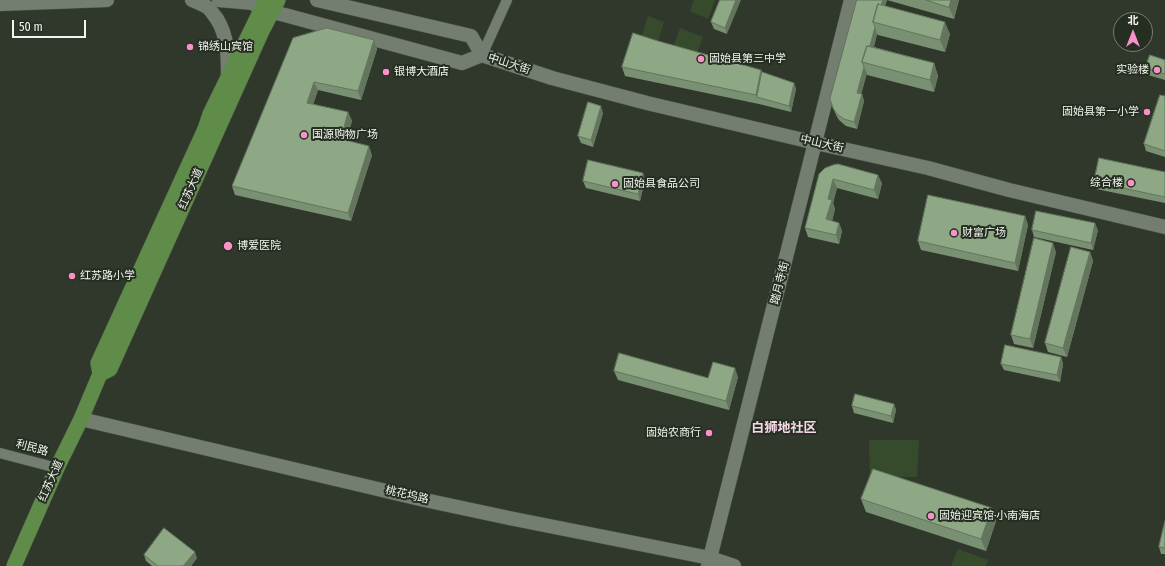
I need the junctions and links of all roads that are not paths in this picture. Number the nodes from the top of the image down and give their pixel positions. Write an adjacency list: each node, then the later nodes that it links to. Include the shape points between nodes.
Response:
1 (107, 0): 7 (main road)
2 (192, 0): 10 (main road, via 208,7 222,27 226,38)
3 (219, 0): 8 (main road, 中山大街)
4 (316, 0): 9 (main road, 中山大街, via 471,36)
5 (507, 0): 9 (street)
6 (851, 0): 11 (main road, 踏月寺街)
7 (0, 4)
8 (264, 4): 9 (main road, 中山大街, via 297,18 462,63); 10 (main road, 红苏大道); 13 (main road, 红苏大道, via 110,369)
9 (482, 55): 11 (main road, 中山大街, via 552,78)
10 (228, 77): 13 (main road, 红苏大道, via 98,363)
11 (816, 143): 12 (main road, 中山大街); 17 (main road, 踏月寺街)
12 (1165, 227)
13 (100, 374): 14 (main road, 红苏大道)
14 (81, 419): 16 (main road, 红苏大道); 17 (main road, 桃花坞路, via 420,499)
15 (0, 452): 16 (street, 利民路)
16 (57, 468): 18 (main road, 红苏大道)
17 (709, 562): 19 (main road, 桃花坞路)
18 (14, 566)
19 (734, 566)

